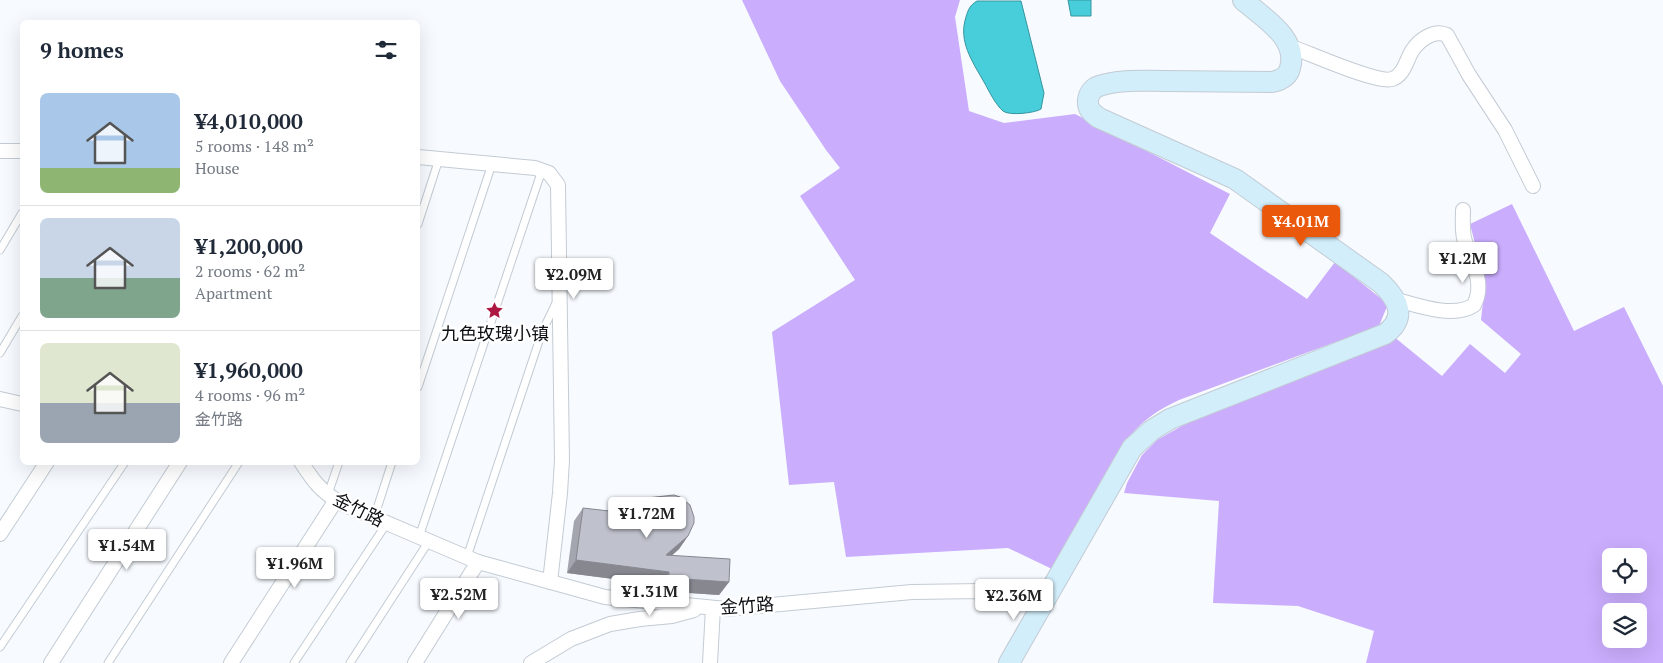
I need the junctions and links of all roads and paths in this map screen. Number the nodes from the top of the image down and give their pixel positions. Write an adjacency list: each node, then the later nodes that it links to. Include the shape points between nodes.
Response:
1 (1243, 0): 2 (main road, via 1281,33)
2 (1289, 46): 9 (street, via 1358,73 1386,80 1401,73 1411,52 1422,40 1432,34 1447,35 1500,122); 15 (main road, via 1290,71 1278,81 1109,83 1090,92 1088,107 1099,118 1235,179 1381,283)
3 (0, 151): 4 (street)
4 (20, 151)
5 (420, 157): 6 (street)
6 (439, 159): 7 (street); 12 (lane)
7 (492, 164): 8 (street); 18 (lane)
8 (542, 170): 14 (street, via 558,185); 32 (lane)
9 (1533, 186)
10 (1463, 210): 15 (street, via 1462,226 1477,273 1478,295 1474,305 1464,310 1433,310)
11 (20, 216): 13 (lane)
12 (420, 218)
13 (0, 250)
14 (560, 296): 33 (lane, via 542,332); 34 (street, via 562,460)
15 (1394, 299): 35 (main road, via 1398,319 1385,334 1170,419 1140,440 1132,448)
16 (20, 319): 17 (lane)
17 (0, 353)
18 (420, 381)
19 (0, 399): 20 (street)
20 (20, 404)
21 (45, 465): 31 (street)
22 (123, 465): 37 (lane)
23 (178, 465): 38 (street)
24 (237, 465): 39 (lane)
25 (302, 465): 28 (street, 金竹路, via 314,482)
26 (338, 465): 28 (lane)
27 (391, 465): 29 (lane)
28 (332, 497): 29 (street, 金竹路); 40 (street)
29 (374, 518): 30 (street, 金竹路)
30 (387, 523): 32 (street, 金竹路); 41 (lane)
31 (0, 534)
32 (424, 539): 33 (street, 金竹路); 42 (lane)
33 (472, 560): 34 (street, 金竹路); 43 (street)
34 (550, 582): 36 (street, 金竹路, via 605,597)
35 (1048, 596): 36 (street, 金竹路, via 982,591 922,592); 46 (main road)
36 (709, 608): 44 (street, via 610,624 571,639); 45 (street)
37 (0, 648)
38 (51, 663)
39 (108, 663)
40 (231, 663)
41 (294, 663)
42 (350, 663)
43 (415, 663)
44 (532, 663)
45 (710, 663)
46 (1009, 663)

